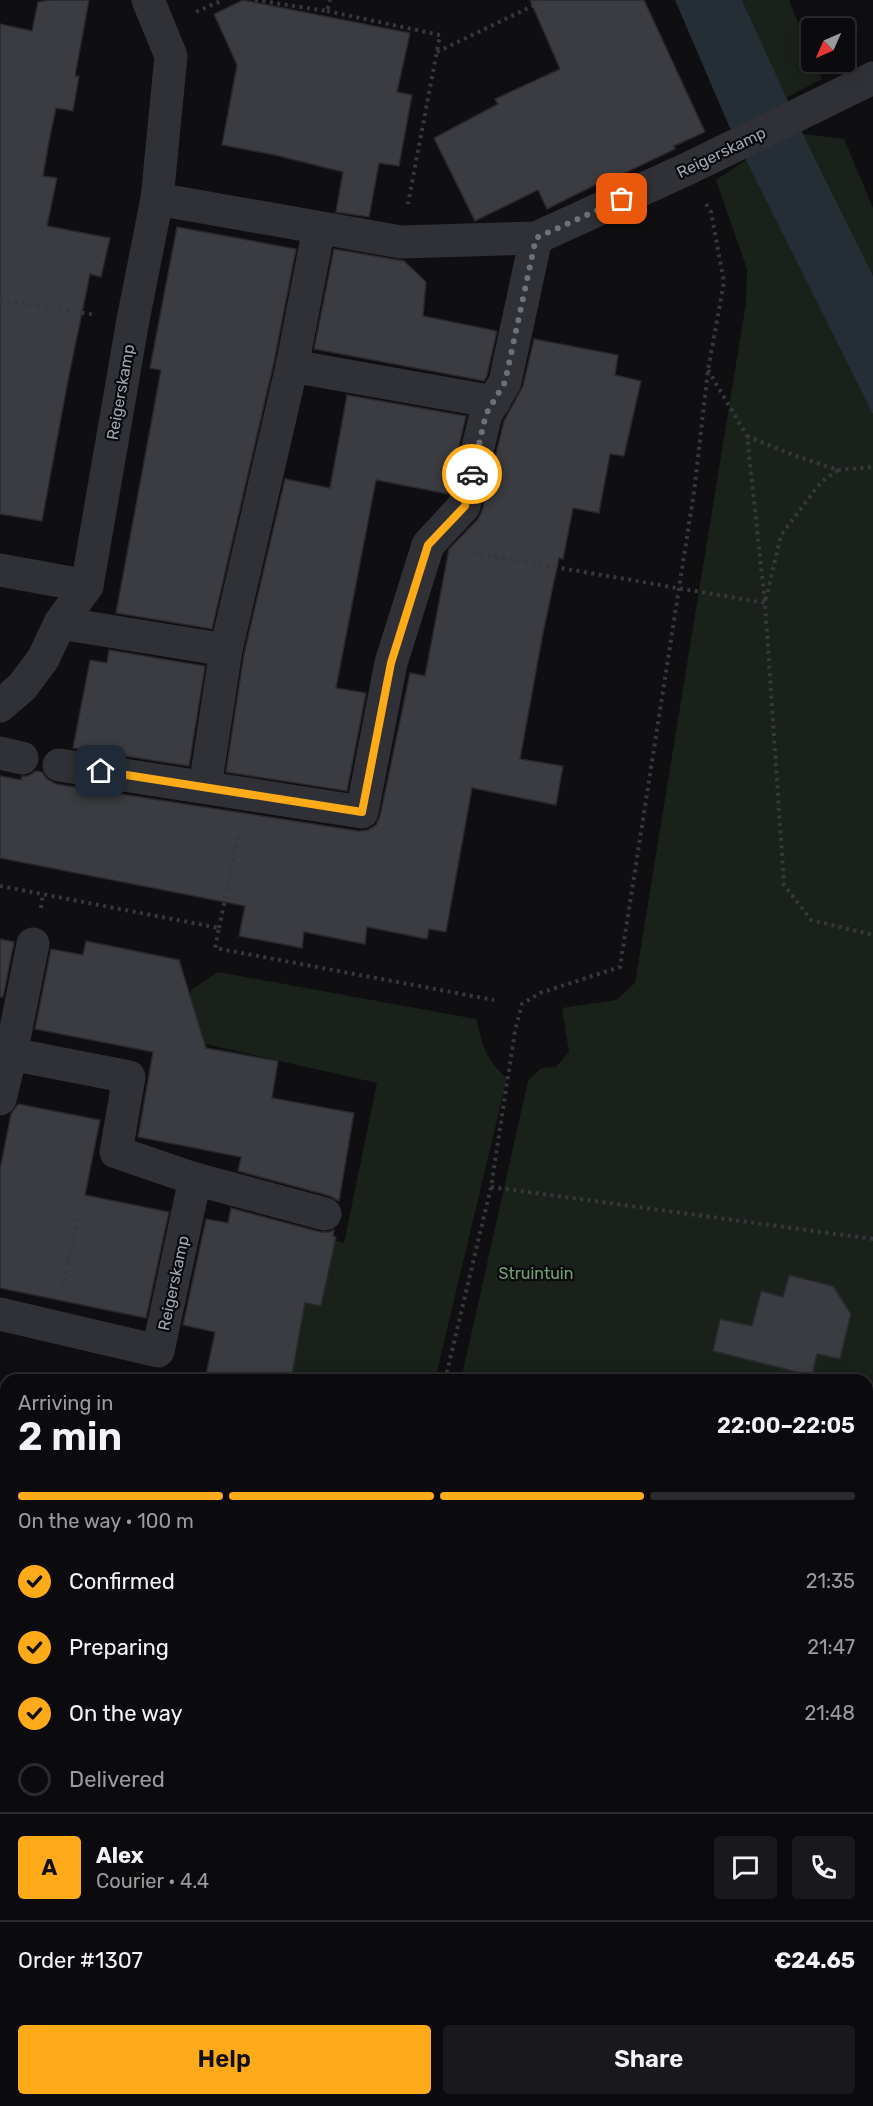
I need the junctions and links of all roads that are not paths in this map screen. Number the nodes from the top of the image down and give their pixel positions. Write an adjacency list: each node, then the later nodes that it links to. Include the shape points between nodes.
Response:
1 (148, 0): 3 (street, Reigerskamp, via 171,56)
2 (873, 78): 5 (street, Reigerskamp)
3 (157, 199): 4 (street, Reigerskamp); 9 (street, Reigerskamp, via 132,320)
4 (319, 228): 5 (street, Reigerskamp, via 401,242); 6 (street)
5 (536, 238): 7 (street, via 505,382)
6 (292, 366): 7 (street); 11 (street)
7 (494, 402): 14 (street, via 486,414 465,506 428,545 391,663 362,812)
8 (0, 570): 9 (street)
9 (87, 586): 10 (street, Reigerskamp)
10 (60, 623): 11 (street); 12 (street, Reigerskamp, via 43,659 22,687)
11 (226, 650): 14 (street)
12 (0, 706)
13 (59, 765): 14 (street)
14 (205, 787)
15 (33, 944): 16 (street)
16 (11, 1054): 17 (street); 18 (street, via 129,1077 116,1152)
17 (0, 1099)
18 (195, 1179): 19 (street); 20 (street, Reigerskamp, via 158,1351)
19 (325, 1214)
20 (0, 1314)

